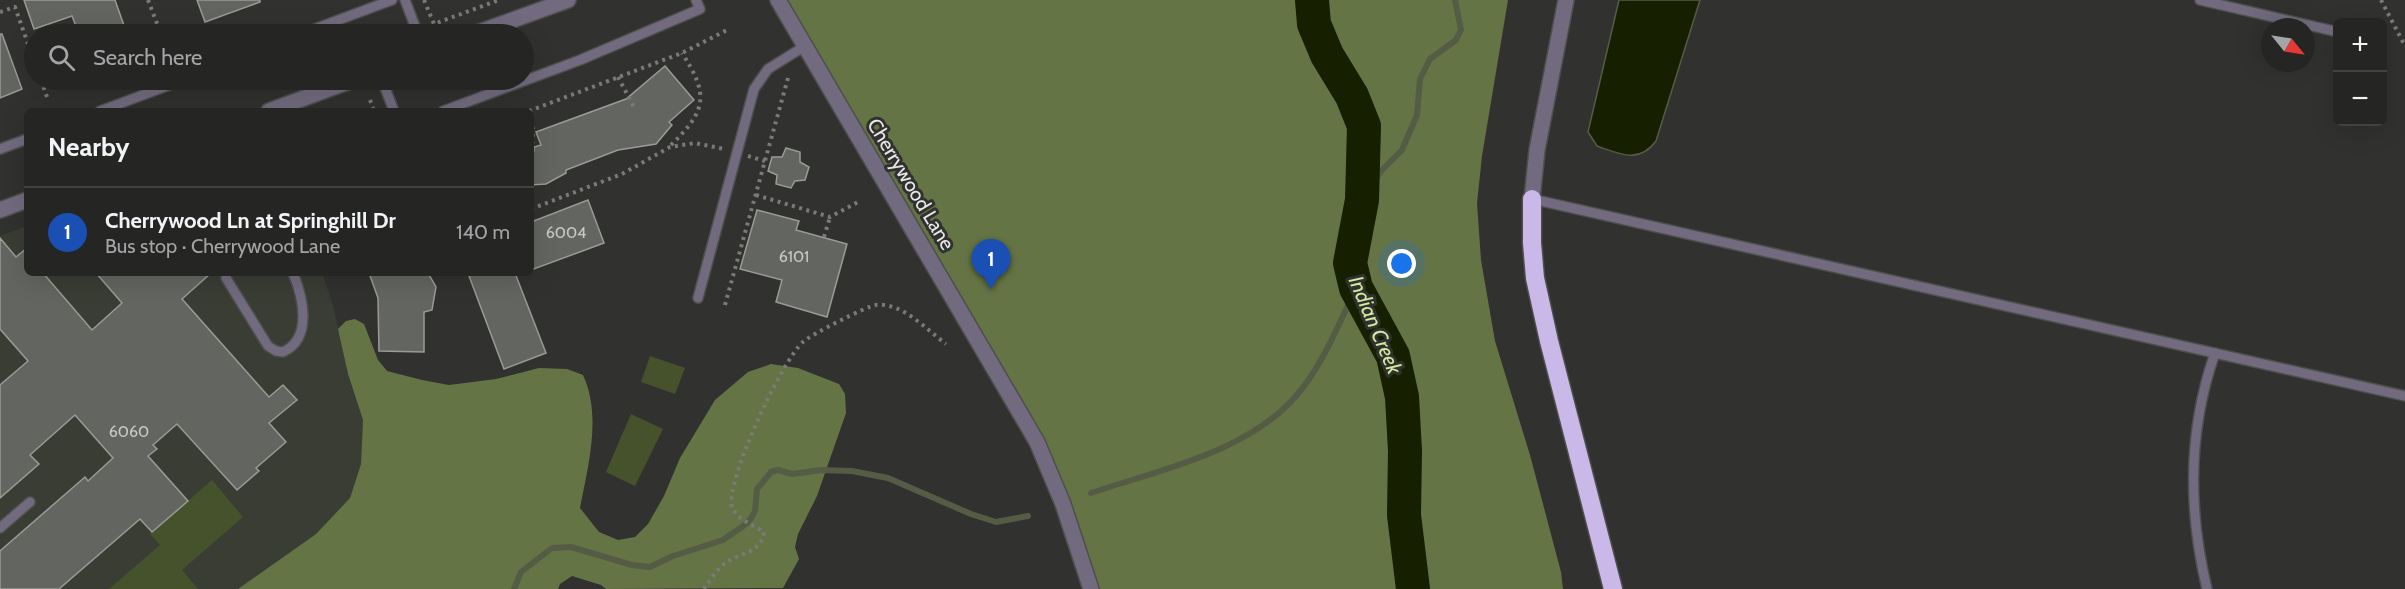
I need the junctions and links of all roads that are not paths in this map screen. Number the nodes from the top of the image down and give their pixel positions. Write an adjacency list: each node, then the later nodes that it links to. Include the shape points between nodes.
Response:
1 (392, 0): 8 (lane)
2 (405, 0): 9 (lane)
3 (568, 0): 10 (street)
4 (696, 0): 13 (lane, via 700,9)
5 (778, 0): 12 (street, Cherrywood Lane)
6 (1566, 0): 24 (street, via 1537,150)
7 (2200, 0): 11 (lane)
8 (328, 24)
9 (414, 24)
10 (502, 24)
11 (2333, 31)
12 (805, 46): 29 (lane, via 768,69 754,89); 34 (street, Cherrywood Lane, via 1037,442 1064,504)
13 (534, 76)
14 (156, 90): 18 (lane)
15 (326, 90): 19 (street)
16 (386, 90): 20 (lane)
17 (498, 90): 21 (lane)
18 (108, 108)
19 (277, 108)
20 (393, 108)
21 (451, 108)
22 (24, 140): 23 (lane)
23 (0, 149)
24 (1532, 199): 30 (lane); 35 (highway, via 1532,243 1549,341)
25 (24, 201): 26 (street)
26 (0, 210)
27 (294, 276): 28 (lane, via 304,318 296,340 283,352 268,346)
28 (226, 279)
29 (698, 298)
30 (2215, 353): 31 (lane); 36 (lane, via 2202,396 2193,461 2197,537)
31 (2405, 396)
32 (30, 502): 33 (lane)
33 (0, 528)
34 (1091, 589)
35 (1613, 589)
36 (2207, 589)

